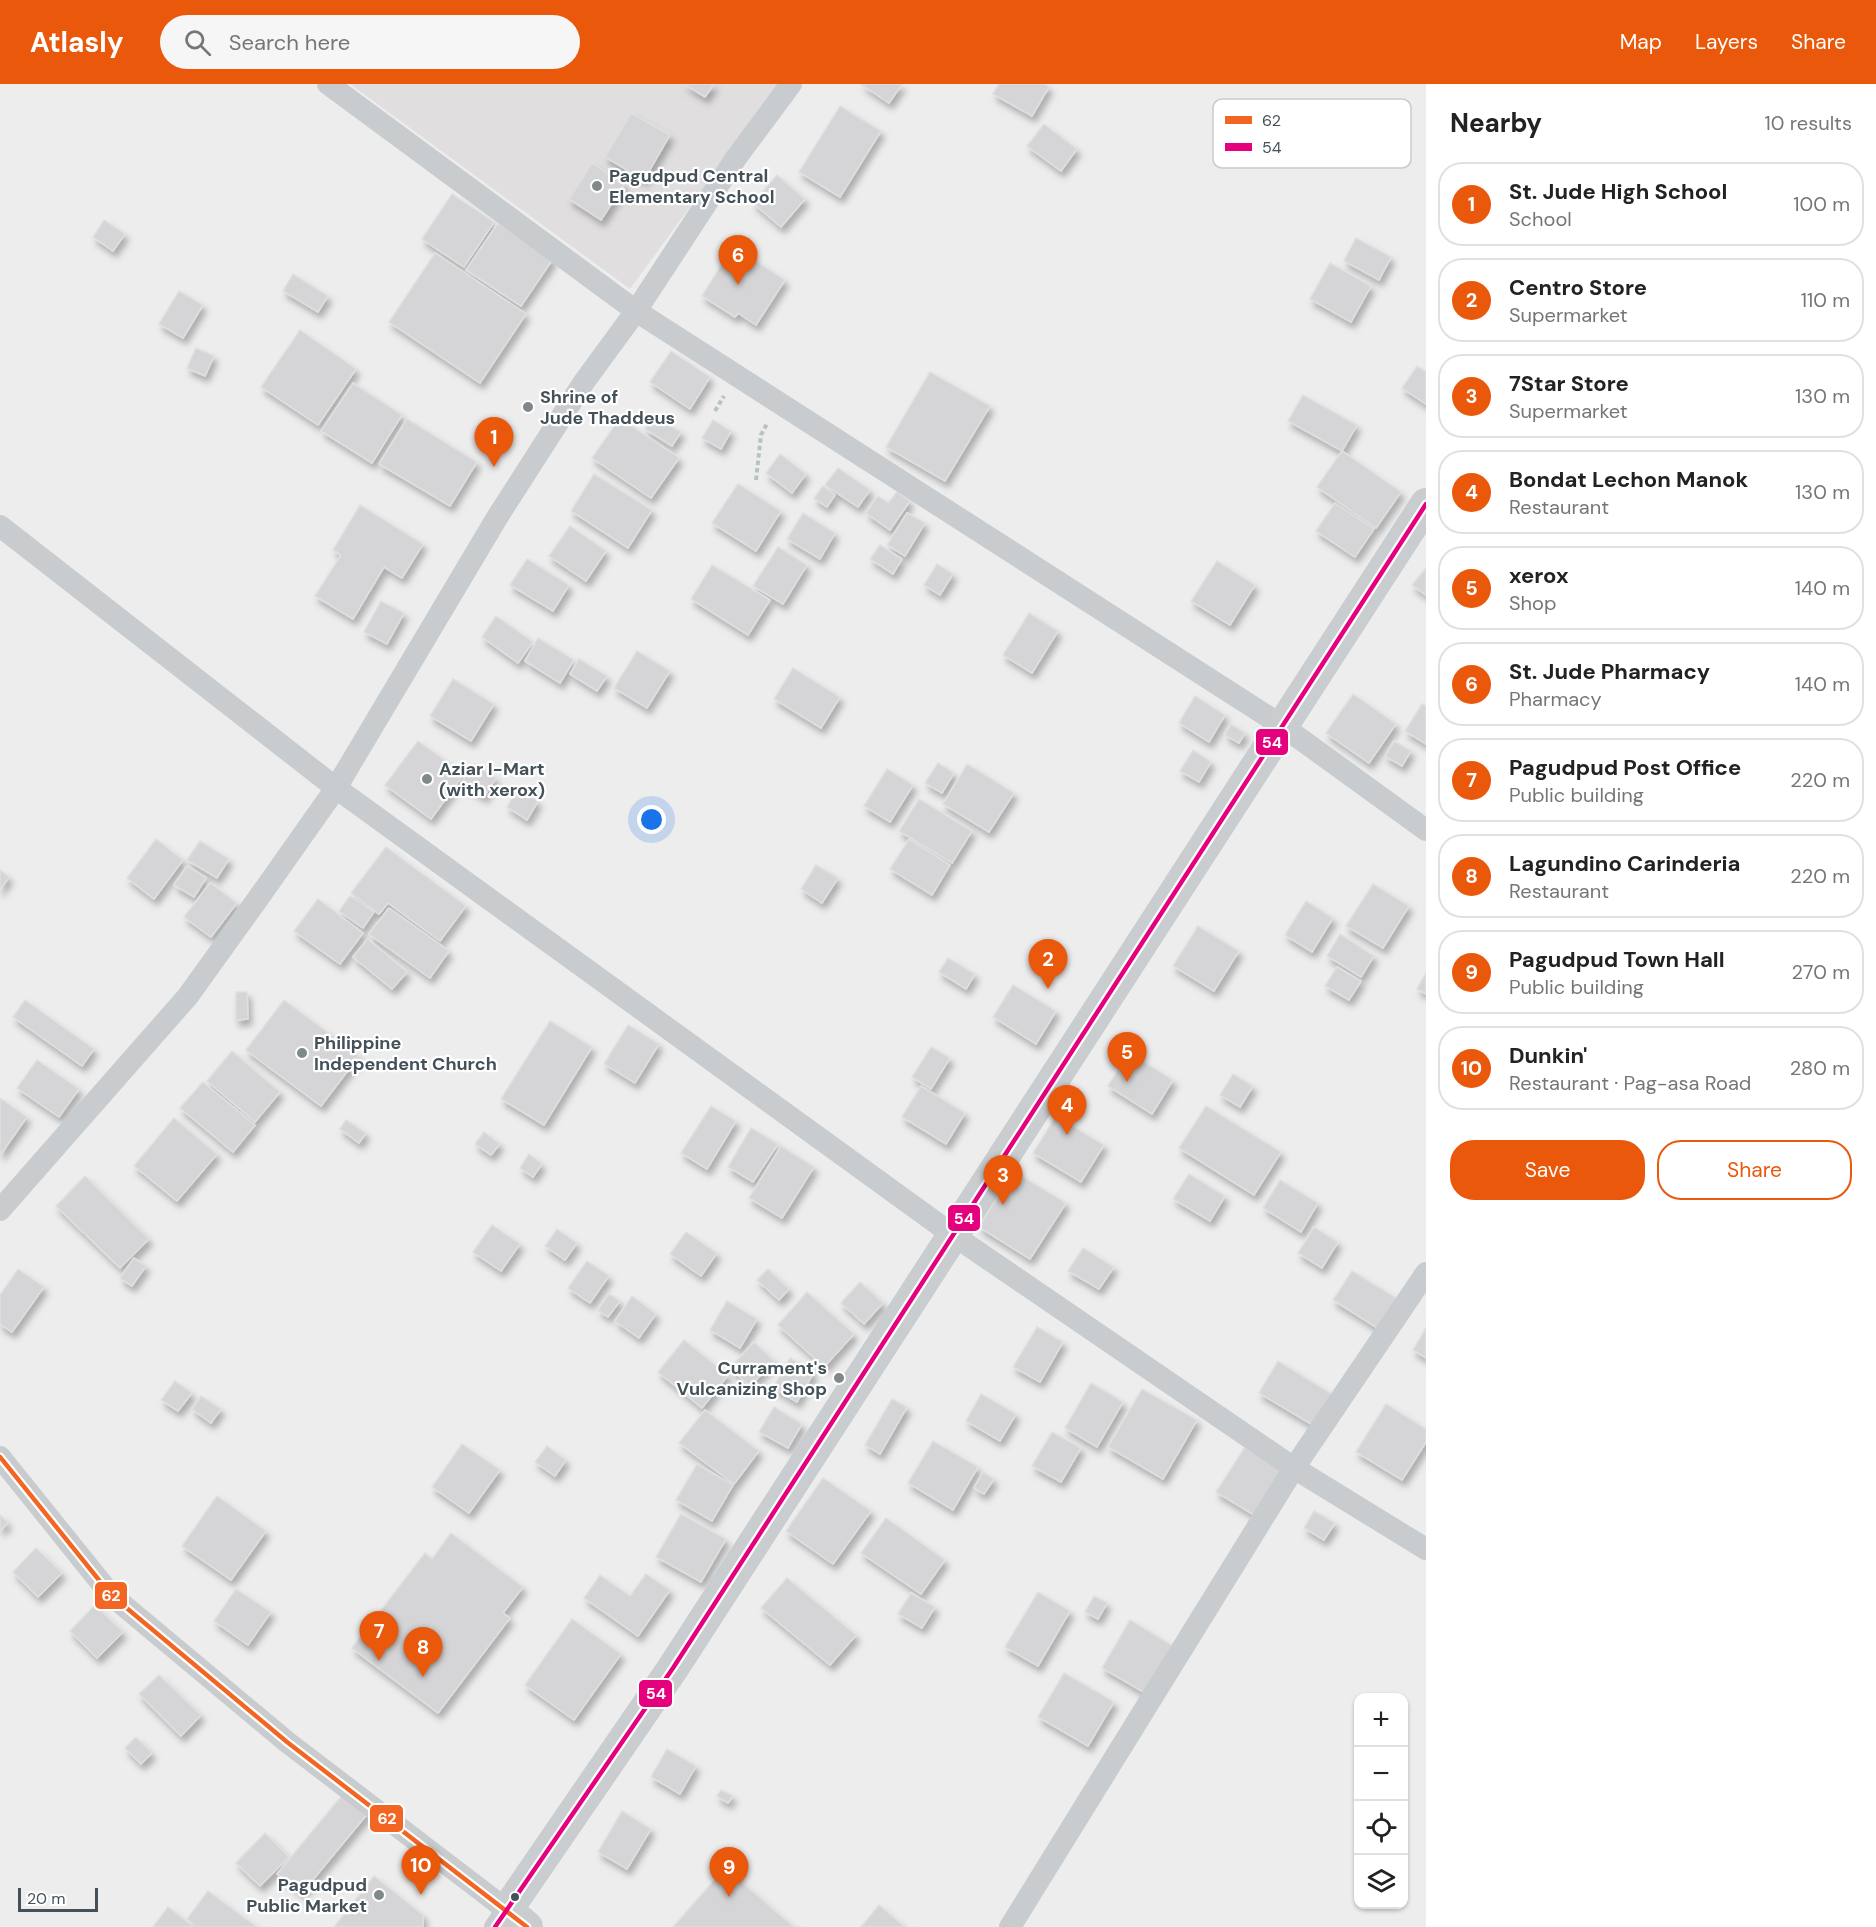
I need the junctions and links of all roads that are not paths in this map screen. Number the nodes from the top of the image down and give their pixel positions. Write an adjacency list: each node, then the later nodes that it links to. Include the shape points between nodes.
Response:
1 (328, 84): 3 (street)
2 (790, 84): 3 (street, via 736,158)
3 (636, 311): 6 (street); 7 (street, via 584,382 498,516)
4 (1426, 504): 6 (main road)
5 (0, 526): 7 (street)
6 (1281, 725): 8 (street); 10 (main road)
7 (336, 788): 9 (street, via 188,996); 10 (street)
8 (1426, 830)
9 (0, 1209)
10 (953, 1235): 13 (street); 15 (main road)
11 (1426, 1273): 13 (street)
12 (0, 1457): 15 (street, via 111,1595 286,1742)
13 (1294, 1468): 14 (street); 16 (street)
14 (1426, 1549)
15 (510, 1921)
16 (1010, 1927)

